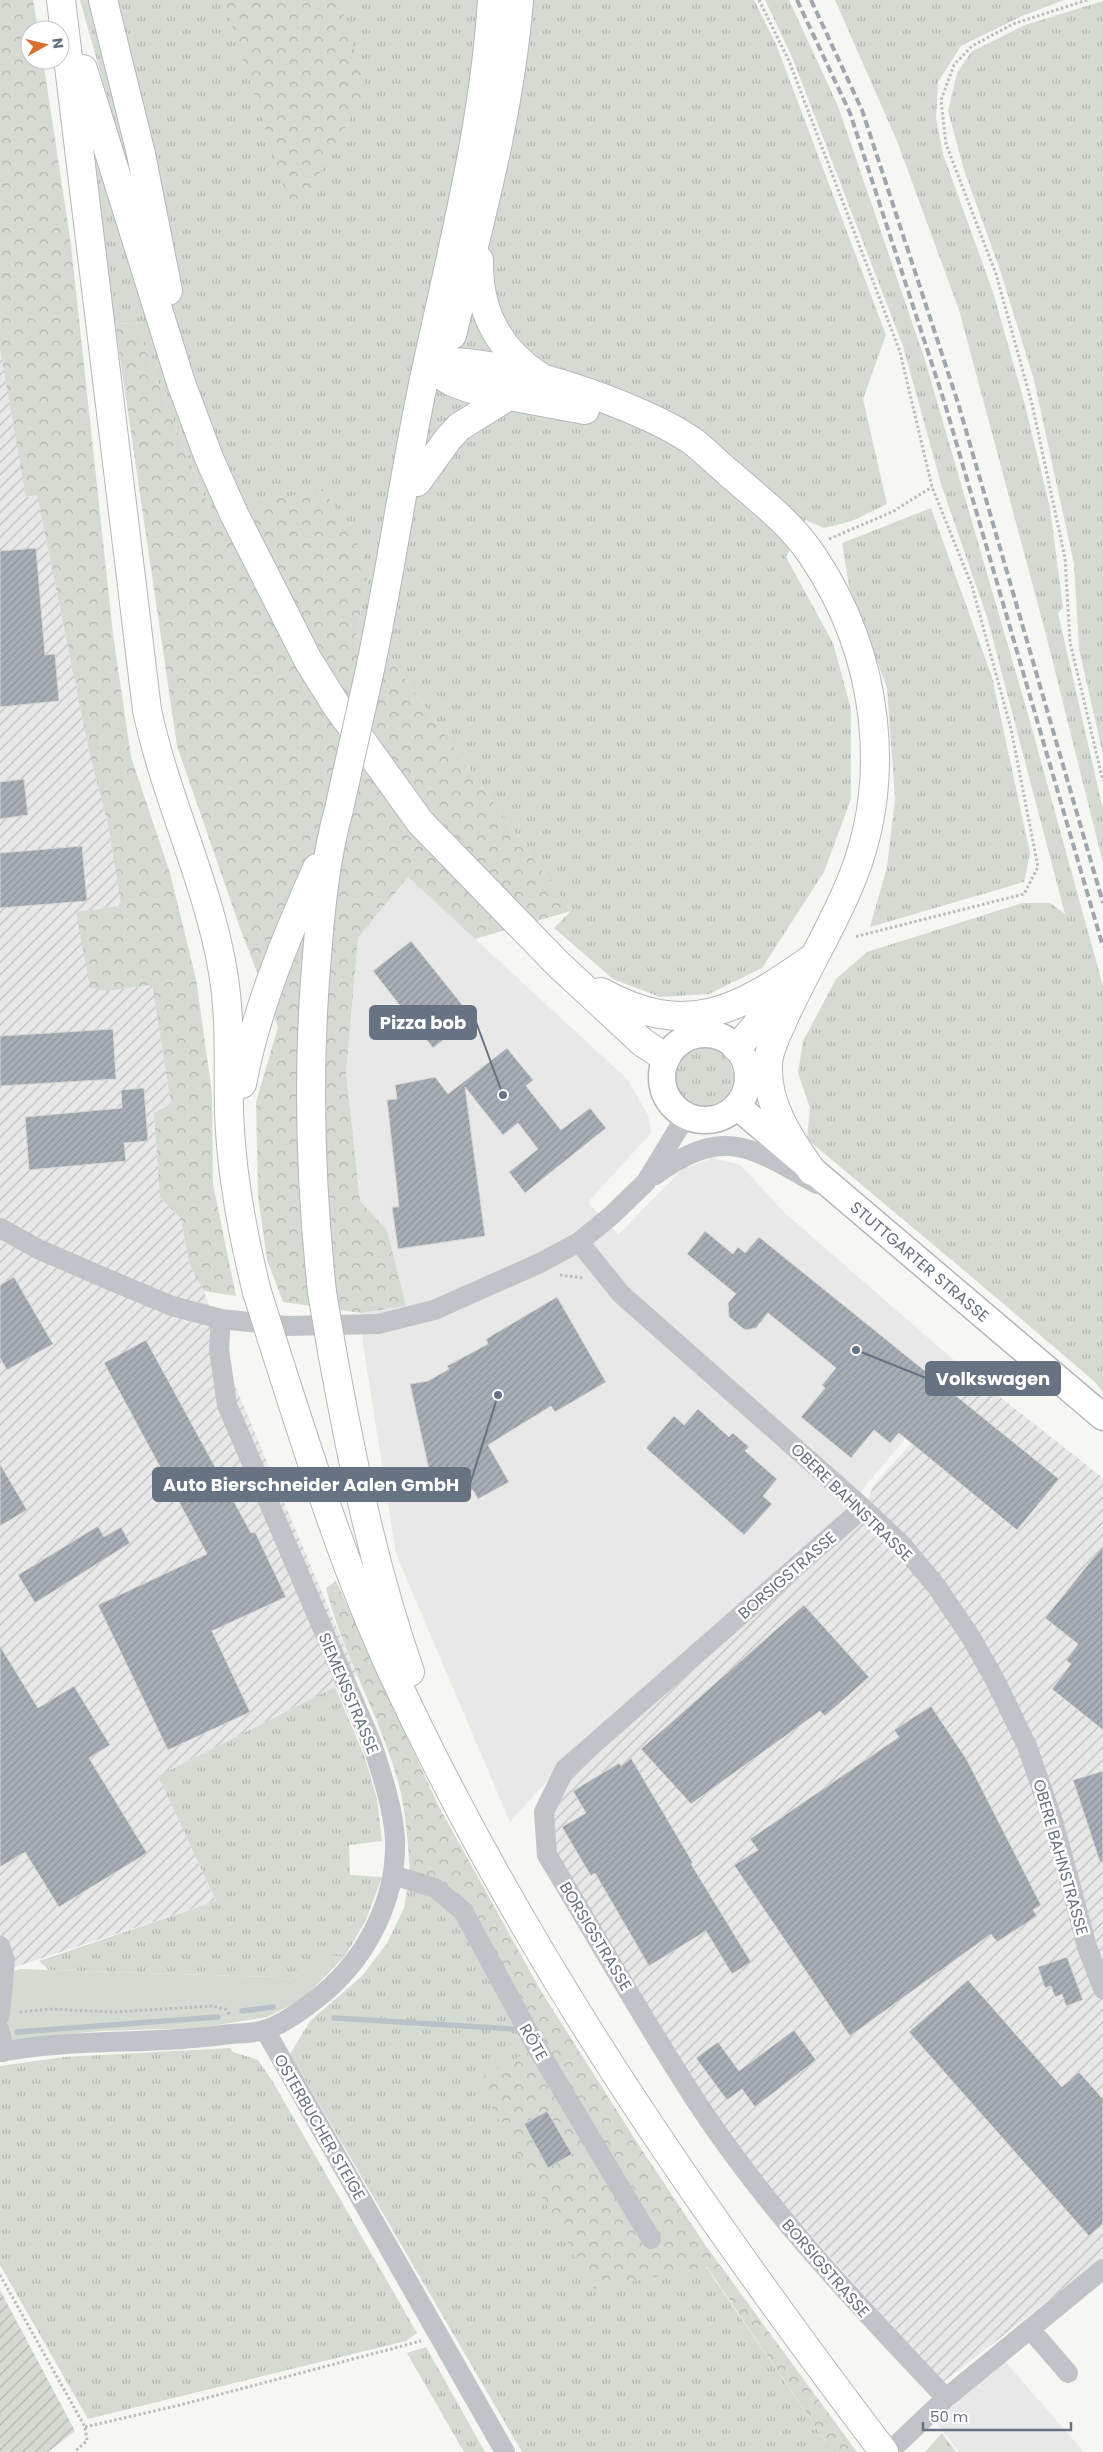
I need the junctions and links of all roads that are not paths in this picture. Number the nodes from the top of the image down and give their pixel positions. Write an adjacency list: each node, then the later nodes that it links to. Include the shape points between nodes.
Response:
1 (62, 0): 9 (highway, via 160,322); 20 (highway, via 147,710 158,759 199,873 218,944 229,1020)
2 (103, 0): 9 (highway, via 141,154 179,343)
3 (492, 0): 6 (highway, via 478,115)
4 (519, 0): 5 (highway, via 508,87)
5 (491, 174): 6 (highway); 7 (highway, via 480,257 482,301 511,352)
6 (436, 366): 7 (highway, via 495,367); 8 (highway, via 471,389); 11 (highway); 12 (highway, via 406,466)
7 (548, 382): 10 (highway, via 658,421 690,439)
8 (509, 396): 10 (highway, via 576,407 639,426 699,454); 11 (highway, via 459,427)
9 (209, 458): 15 (highway, via 290,626 341,713 420,822)
10 (729, 473): 14 (highway, via 775,511 811,553 840,604 864,671 875,737 873,806 857,866)
11 (418, 482): 12 (highway)
12 (384, 606): 13 (highway, bridge)
13 (331, 837): 20 (highway, via 260,1010 238,1102); 29 (highway, bridge, via 321,905 310,1061 313,1213 322,1292 378,1572 398,1637)
14 (812, 958): 15 (highway, via 758,994 728,1008 688,1016 661,1016 626,1006); 16 (highway); 21 (highway, via 774,1040 768,1061 768,1081 778,1115)
15 (558, 964): 17 (highway, via 642,1042)
16 (737, 1048): 17 (main road, via 719,1036 699,1034 680,1042); 18 (main road, via 743,1056 748,1077 745,1093)
17 (666, 1058): 19 (main road, via 662,1071 666,1098)
18 (737, 1106): 19 (main road, via 713,1120 695,1120); 21 (main road, STUTTGARTER STRASSE)
19 (686, 1116): 22 (street)
20 (232, 1156): 29 (highway, bridge, via 240,1222 257,1292 344,1558 392,1672)
21 (812, 1171): 23 (main road, STUTTGARTER STRASSE)
22 (646, 1182): 23 (street, via 690,1153 708,1147 730,1146 764,1156); 25 (street, via 612,1216)
23 (851, 1205): 27 (main road, STUTTGARTER STRASSE)
24 (0, 1228): 26 (street, via 120,1285 172,1306)
25 (579, 1242): 26 (street, via 434,1310 378,1324 287,1326); 28 (street, OBERE BAHNSTRASSE, via 621,1294)
26 (221, 1319): 30 (street, SIEMENSSTRASSE, via 219,1349 227,1405 372,1744 387,1788 395,1839)
27 (1103, 1417)
28 (864, 1508): 32 (street, OBERE BAHNSTRASSE, via 937,1587 994,1678 1033,1764 1054,1824 1087,1947); 41 (street, BORSIGSTRASSE, via 565,1769 544,1812 547,1855 698,2105 770,2203 828,2274)
29 (460, 1805): 43 (highway, via 509,1897 653,2132 725,2238)
30 (393, 1876): 34 (street, SIEMENSSTRASSE, via 383,1910 366,1944 341,1978 307,2007); 37 (street, RÖTE, via 435,1888 463,1911 536,2046)
31 (0, 1946): 33 (street, via 5,1960)
32 (1103, 1988)
33 (7, 2014)
34 (265, 2030): 36 (street, via 196,2039 99,2042); 42 (street, OSTERBUCHER STEIGE)
35 (0, 2032): 36 (street)
36 (2, 2052)
37 (652, 2239)
38 (1103, 2269): 39 (street)
39 (1030, 2329): 40 (street); 41 (street)
40 (1068, 2373)
41 (946, 2398): 44 (street)
42 (505, 2452)
43 (884, 2452)
44 (889, 2452)

